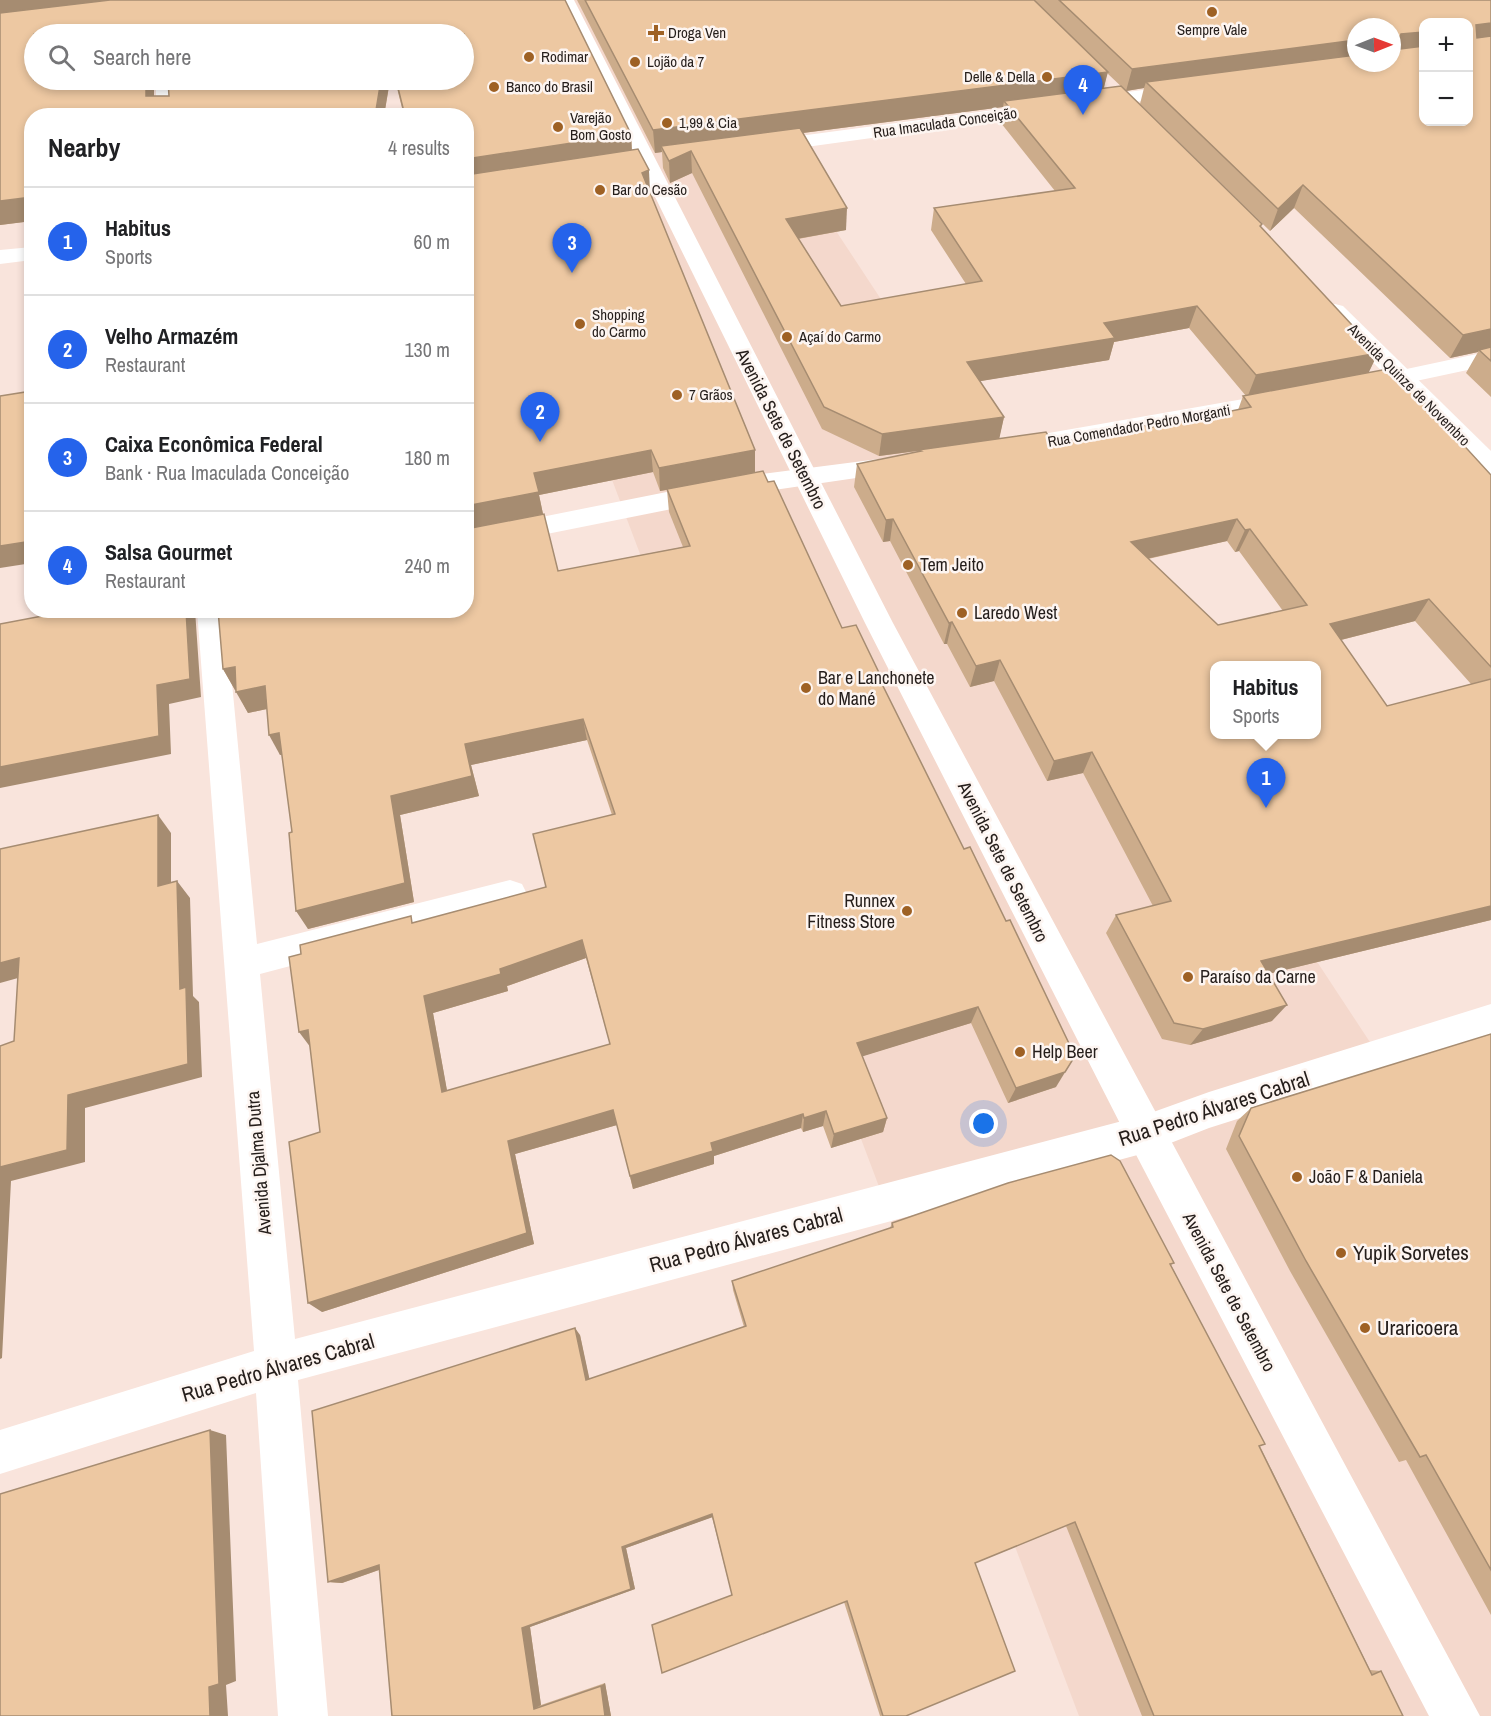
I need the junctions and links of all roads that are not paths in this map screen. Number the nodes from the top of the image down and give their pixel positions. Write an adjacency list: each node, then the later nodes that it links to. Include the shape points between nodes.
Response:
1 (566, 0): 10 (street, Avenida Sete de Setembro)
2 (1102, 83): 5 (street)
3 (1200, 88): 5 (street, Rua Imaculada Conceição)
4 (165, 90): 6 (street)
5 (1118, 99): 7 (street); 8 (street, Rua Imaculada Conceição)
6 (166, 108)
7 (1135, 115)
8 (740, 150)
9 (669, 159): 10 (street)
10 (646, 162): 11 (street); 22 (street, Avenida Sete de Setembro)
11 (624, 165)
12 (24, 254): 13 (street)
13 (0, 257)
14 (1319, 294): 16 (street, Avenida Quinze de Novembro)
15 (1491, 358): 16 (street)
16 (1402, 376): 17 (street); 21 (street, Avenida Quinze de Novembro)
17 (1348, 389)
18 (1301, 397): 19 (street, Rua Comendador Pedro Morganti)
19 (983, 452)
20 (924, 460): 22 (street)
21 (1491, 466)
22 (806, 477): 23 (street, via 747,485); 28 (street, Avenida Sete de Setembro)
23 (474, 539)
24 (212, 618): 26 (street, Avenida Djalma Dutra)
25 (510, 894): 26 (street)
26 (242, 963): 29 (street, Avenida Djalma Dutra)
27 (1491, 1021): 28 (street, Rua Pedro Álvares Cabral)
28 (1144, 1134): 29 (street, Rua Pedro Álvares Cabral); 32 (street, Avenida Sete de Setembro)
29 (276, 1365): 30 (street, Rua Pedro Álvares Cabral); 31 (street, Avenida Djalma Dutra)
30 (0, 1452)
31 (303, 1716)
32 (1455, 1716)

